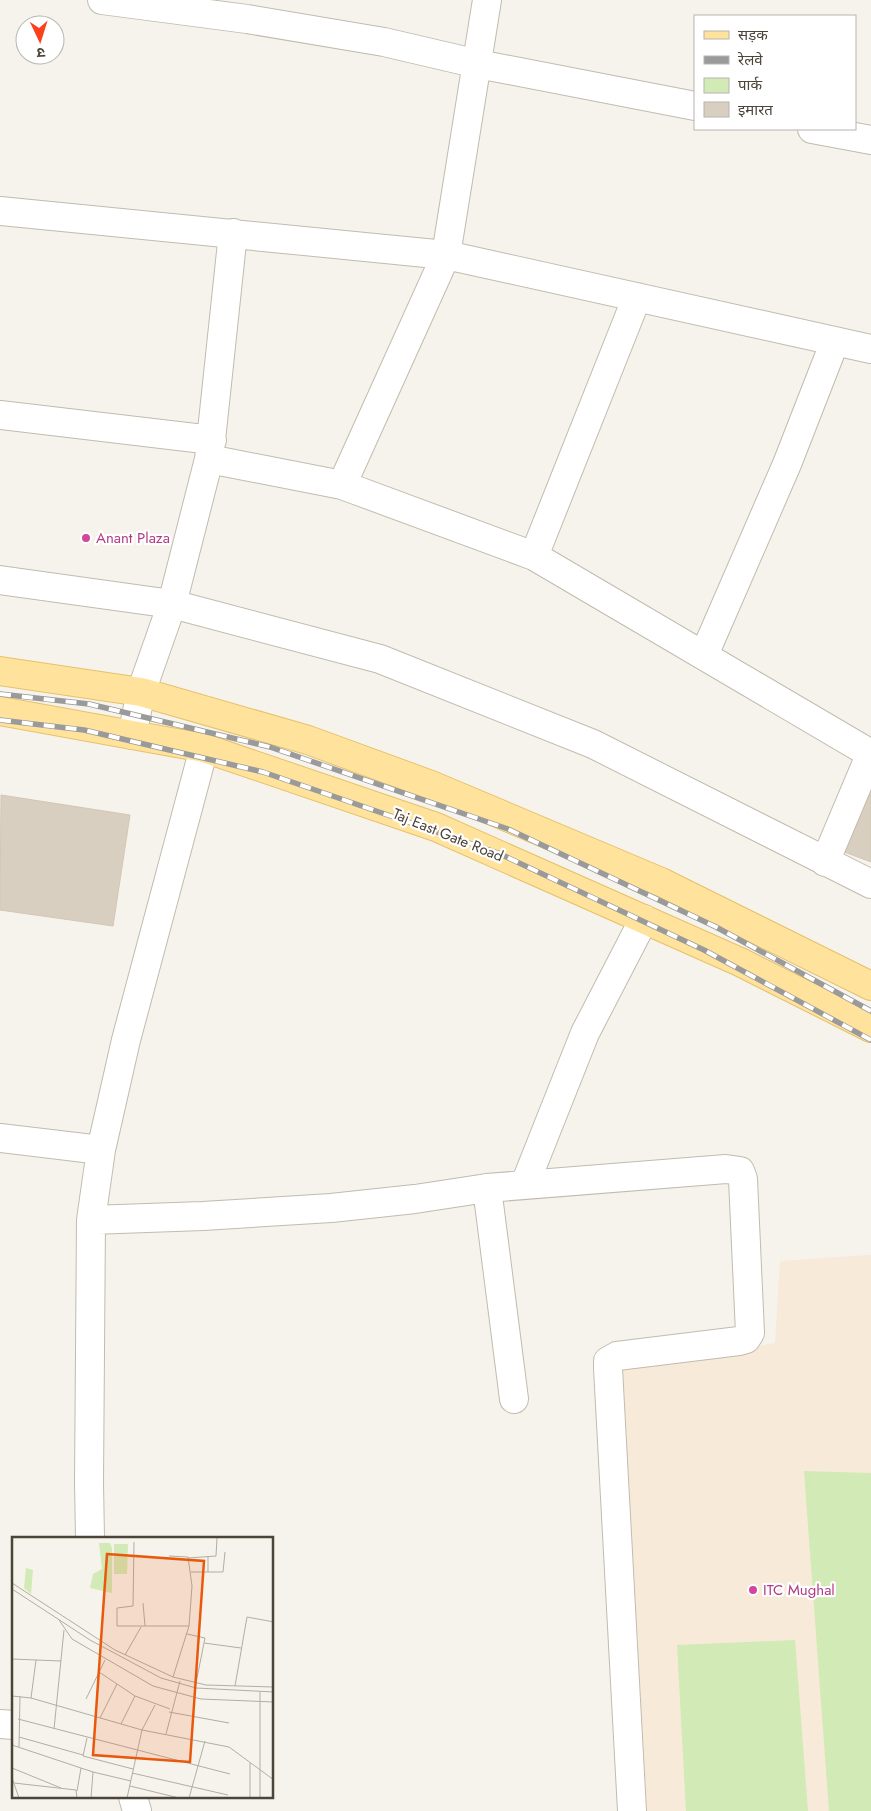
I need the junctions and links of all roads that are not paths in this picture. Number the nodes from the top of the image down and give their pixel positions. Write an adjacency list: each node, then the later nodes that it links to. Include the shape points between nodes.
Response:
1 (102, 0): 3 (street, via 247,19 384,42)
2 (487, 0): 3 (street)
3 (478, 64): 4 (street); 9 (street)
4 (694, 106)
5 (817, 130): 6 (street)
6 (871, 140)
7 (0, 211): 8 (street)
8 (233, 233): 9 (street); 14 (street)
9 (446, 255): 10 (street); 15 (street)
10 (637, 297): 11 (street); 16 (street)
11 (835, 341): 12 (street); 19 (street, via 787,464)
12 (871, 349)
13 (0, 415): 14 (street)
14 (211, 450): 15 (street); 18 (street)
15 (342, 486): 16 (street)
16 (534, 556): 19 (street)
17 (0, 580): 18 (street)
18 (172, 604): 21 (street); 26 (street, via 380,659 593,744)
19 (704, 656): 25 (street)
20 (0, 671): 21 (main road)
21 (141, 692): 23 (street); 29 (main road, via 308,740 431,785 661,882)
22 (0, 711): 23 (main road, Taj East Gate Road)
23 (132, 735): 24 (main road, Taj East Gate Road)
24 (204, 748): 28 (main road, Taj East Gate Road, via 436,827); 32 (street, via 126,1040)
25 (871, 754): 26 (street)
26 (825, 862): 27 (street)
27 (871, 884)
28 (644, 919): 30 (main road, Taj East Gate Road, via 740,962); 33 (street, via 585,1034)
29 (871, 986)
30 (871, 1028)
31 (0, 1138): 32 (street)
32 (102, 1150): 35 (street)
33 (525, 1184): 34 (street); 40 (street, via 726,1169 740,1171 743,1179 751,1327 746,1339 616,1356 608,1361)
34 (487, 1188): 35 (street, via 331,1208); 36 (street)
35 (91, 1220): 37 (street)
36 (514, 1399)
37 (90, 1537)
38 (133, 1798): 39 (street)
39 (137, 1811)
40 (632, 1811)

